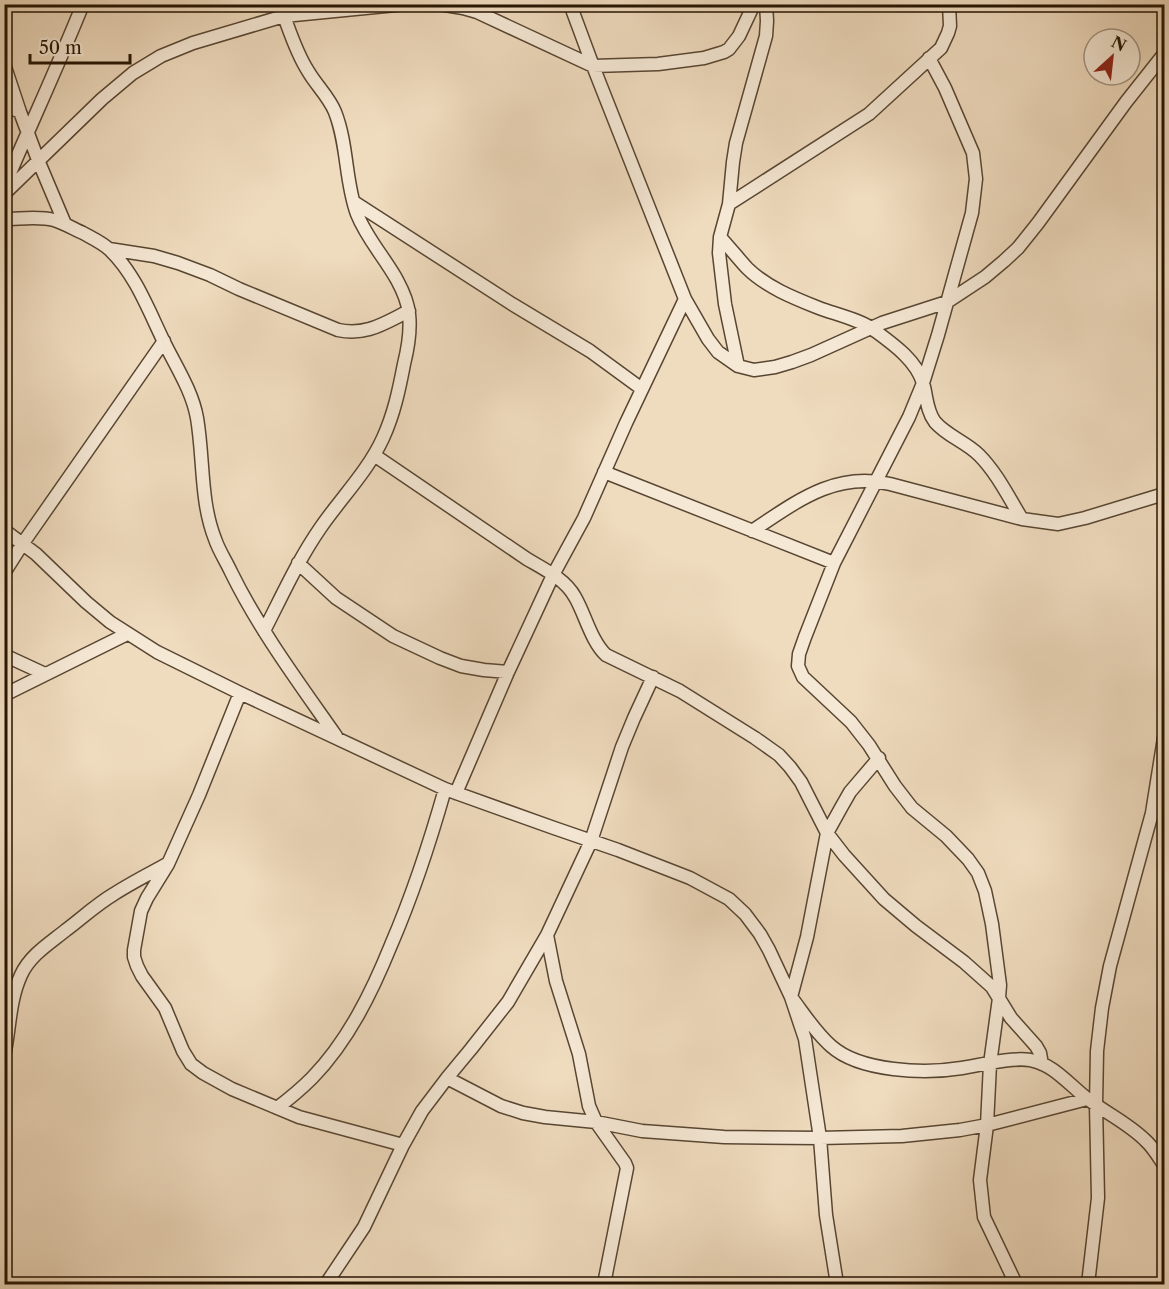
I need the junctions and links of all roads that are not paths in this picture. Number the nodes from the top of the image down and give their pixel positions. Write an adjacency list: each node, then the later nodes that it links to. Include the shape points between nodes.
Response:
1 (83, 4): 16 (street)
2 (406, 4): 8 (street)
3 (570, 4): 13 (street)
4 (754, 4): 13 (street, via 738,36 724,52 658,64)
5 (766, 4): 21 (street, via 766,36 736,143)
6 (950, 4): 11 (street, via 948,33 941,48)
7 (442, 5): 13 (street, via 477,12)
8 (334, 8): 9 (street)
9 (284, 16): 17 (street, via 193,43 161,57 102,99); 20 (street, via 299,55 335,112)
10 (1164, 54): 27 (street, via 1018,248 985,277)
11 (929, 58): 21 (street, via 869,114); 27 (street, via 973,153 976,179 972,213)
12 (4, 64): 15 (street)
13 (593, 66): 26 (street)
14 (4, 105): 15 (street)
15 (20, 112): 16 (street)
16 (28, 130): 17 (street); 18 (street)
17 (38, 160): 19 (street); 23 (street)
18 (4, 187)
19 (4, 194)
20 (354, 202): 28 (street, via 365,231 397,280); 33 (street, via 590,351)
21 (729, 204): 24 (street)
22 (4, 219): 23 (street, via 55,220)
23 (65, 224): 25 (street)
24 (720, 237): 29 (street, via 748,268 773,287); 31 (street, via 725,304)
25 (109, 249): 28 (street, via 178,263 347,332 366,331); 30 (street, via 130,274)
26 (686, 299): 31 (street, via 718,352); 33 (street)
27 (947, 302): 29 (street); 32 (street)
28 (409, 311): 34 (street, via 408,344 399,391 392,419)
29 (872, 328): 31 (street, via 784,365 754,370); 32 (street, via 914,364)
30 (164, 342): 41 (street); 46 (street, via 196,411 209,522)
31 (738, 366)
32 (923, 383): 36 (street); 38 (street, via 935,422 986,463)
33 (642, 389): 35 (street)
34 (374, 454): 42 (street); 45 (street)
35 (604, 472): 40 (street); 45 (street)
36 (876, 481): 38 (street); 40 (street, via 833,485); 43 (street)
37 (1164, 494): 38 (street, via 1073,522)
38 (1022, 519)
39 (4, 530): 41 (street)
40 (752, 531): 43 (street)
41 (23, 543): 44 (street); 47 (street, via 86,603)
42 (298, 563): 46 (street); 49 (street, via 336,598 393,636 461,666)
43 (834, 563): 56 (street, via 799,654 798,666 803,677 851,722)
44 (4, 573)
45 (553, 575): 49 (street); 51 (street, via 574,594 603,651)
46 (264, 631): 54 (street)
47 (126, 634): 50 (street); 52 (street)
48 (4, 655): 50 (street)
49 (508, 672): 57 (street)
50 (45, 674): 53 (street)
51 (653, 677): 58 (street, via 695,699 779,755 801,782); 59 (street, via 622,747)
52 (240, 693): 54 (street); 60 (street)
53 (4, 695)
54 (338, 738): 57 (street)
55 (1164, 738): 69 (street, via 1152,813 1110,966)
56 (879, 758): 58 (street, via 850,792); 63 (street, via 912,808 946,836 978,873 992,924)
57 (450, 791): 59 (street); 70 (street, via 408,905 364,1004 313,1077)
58 (827, 833): 62 (street); 63 (street, via 884,899 981,976)
59 (591, 841): 61 (street); 62 (street, via 690,878 729,899 760,934)
60 (168, 864): 64 (street, via 112,895 31,959 21,974); 70 (street, via 141,911 134,950 137,966 165,1008 191,1064 232,1089)
61 (547, 935): 68 (street, via 508,1002); 71 (street)
62 (791, 997): 66 (street, via 832,1047 853,1060 908,1070); 73 (street, via 805,1039)
63 (999, 998): 66 (street); 67 (street, via 1036,1046)
64 (7, 1016): 65 (street)
65 (4, 1056)
66 (990, 1064): 67 (street, via 1017,1059); 72 (street)
67 (1042, 1064): 69 (street)
68 (447, 1078): 71 (street, via 523,1113); 74 (street, via 422,1111)
69 (1091, 1102): 72 (street); 75 (street, via 1144,1139); 80 (street, via 1098,1198)
70 (277, 1108): 74 (street)
71 (596, 1122): 73 (street, via 642,1131 724,1137); 77 (street, via 627,1168)
72 (987, 1125): 73 (street, via 902,1136); 79 (street, via 980,1180 984,1217)
73 (820, 1138): 78 (street)
74 (404, 1145): 76 (street, via 364,1227)
75 (1164, 1165)
76 (326, 1284)
77 (604, 1284)
78 (837, 1284)
79 (1016, 1284)
80 (1088, 1284)

